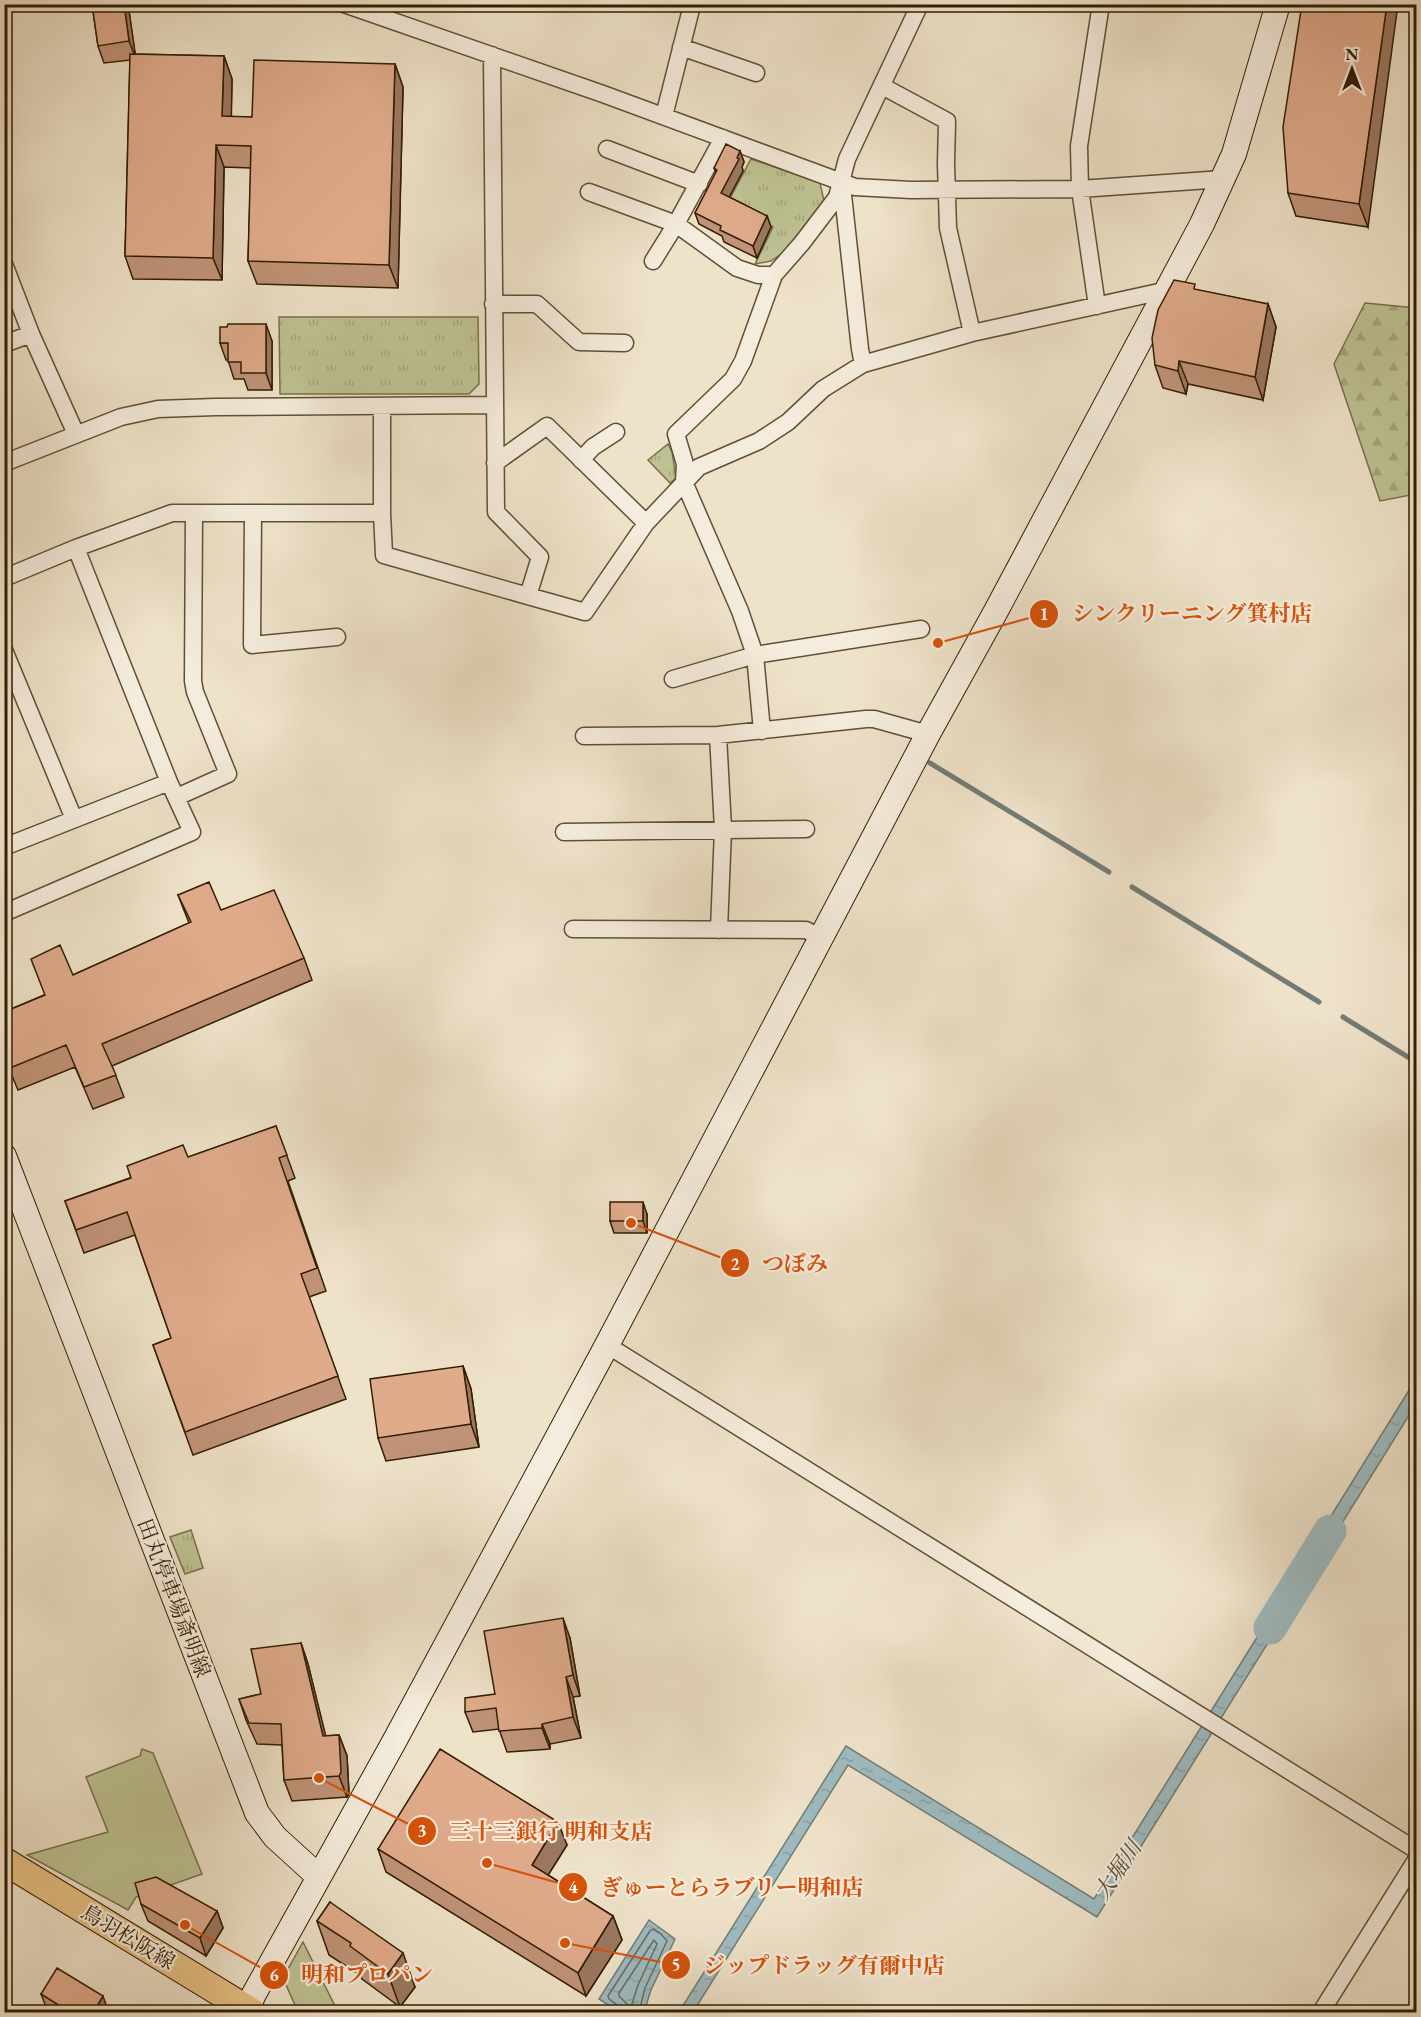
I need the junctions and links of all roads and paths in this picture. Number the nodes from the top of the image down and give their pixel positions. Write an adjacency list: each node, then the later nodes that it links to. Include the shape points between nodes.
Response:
1 (344, 4): 7 (street)
2 (920, 4): 9 (street)
3 (1101, 4): 16 (street, via 1079,146)
4 (1278, 4): 13 (street)
5 (692, 5): 6 (street)
6 (681, 47): 8 (street); 10 (street)
7 (492, 55): 10 (street); 24 (street)
8 (756, 73)
9 (882, 86): 14 (street, via 847,159); 17 (street, via 947,121)
10 (664, 116): 11 (street)
11 (723, 138): 14 (street); 15 (street)
12 (607, 149): 15 (street)
13 (1223, 179): 16 (street); 23 (street)
14 (842, 182): 17 (street, via 866,189); 22 (street, via 830,208); 30 (street)
15 (699, 184): 19 (street)
16 (1080, 189): 17 (street); 25 (street)
17 (946, 190): 26 (street, via 948,228)
18 (589, 192): 19 (street)
19 (676, 224): 20 (street); 22 (street, via 737,268)
20 (652, 261)
21 (4, 264): 27 (street)
22 (774, 275): 38 (street, via 733,380 676,434 686,464)
23 (1168, 290): 25 (street); 52 (street)
24 (493, 304): 28 (street, via 537,304 579,342); 31 (street)
25 (1097, 306): 26 (street)
26 (972, 333): 30 (street)
27 (31, 334): 29 (street); 34 (street)
28 (625, 343)
29 (4, 344)
30 (863, 363): 38 (street, via 824,389 788,422 759,441 699,467)
31 (494, 405): 32 (street); 37 (street)
32 (382, 406): 34 (street, via 158,410 121,417); 41 (street)
33 (616, 432): 35 (street, via 593,447)
34 (76, 434): 36 (street)
35 (582, 460): 37 (street, via 546,426); 42 (street)
36 (4, 463)
37 (495, 463): 45 (street, via 496,512 540,556)
38 (684, 482): 42 (street); 49 (street)
39 (195, 513): 40 (street); 43 (street, via 158,517); 55 (street, via 193,681 228,774)
40 (253, 513): 41 (street); 47 (street, via 252,645)
41 (382, 513): 45 (street, via 384,555)
42 (646, 523): 45 (street, via 585,612)
43 (76, 548): 44 (street); 55 (street)
44 (4, 578)
45 (528, 596)
46 (921, 630): 49 (street)
47 (336, 637)
48 (4, 650): 56 (street)
49 (755, 655): 50 (street); 51 (street)
50 (673, 679)
51 (762, 731): 52 (street, via 874,719); 54 (street)
52 (928, 734): 64 (street)
53 (584, 735): 54 (street)
54 (718, 735): 57 (street)
55 (173, 790): 56 (street); 61 (street, via 192,832)
56 (74, 819): 60 (street)
57 (723, 829): 58 (street); 59 (street); 63 (street)
58 (806, 829)
59 (564, 832)
60 (4, 847)
61 (4, 913)
62 (573, 929): 63 (street)
63 (719, 930): 64 (street, via 806,930)
64 (821, 938): 66 (street)
65 (4, 1156): 70 (street, 田丸停車場斎明線, via 257,1813 275,1838)
66 (607, 1345): 67 (street); 70 (street)
67 (1416, 1850)
68 (1416, 1860): 72 (street)
69 (4, 1861): 71 (main road, 鳥羽松阪線)
70 (319, 1877): 71 (street)
71 (249, 2012)
72 (1321, 2013)

